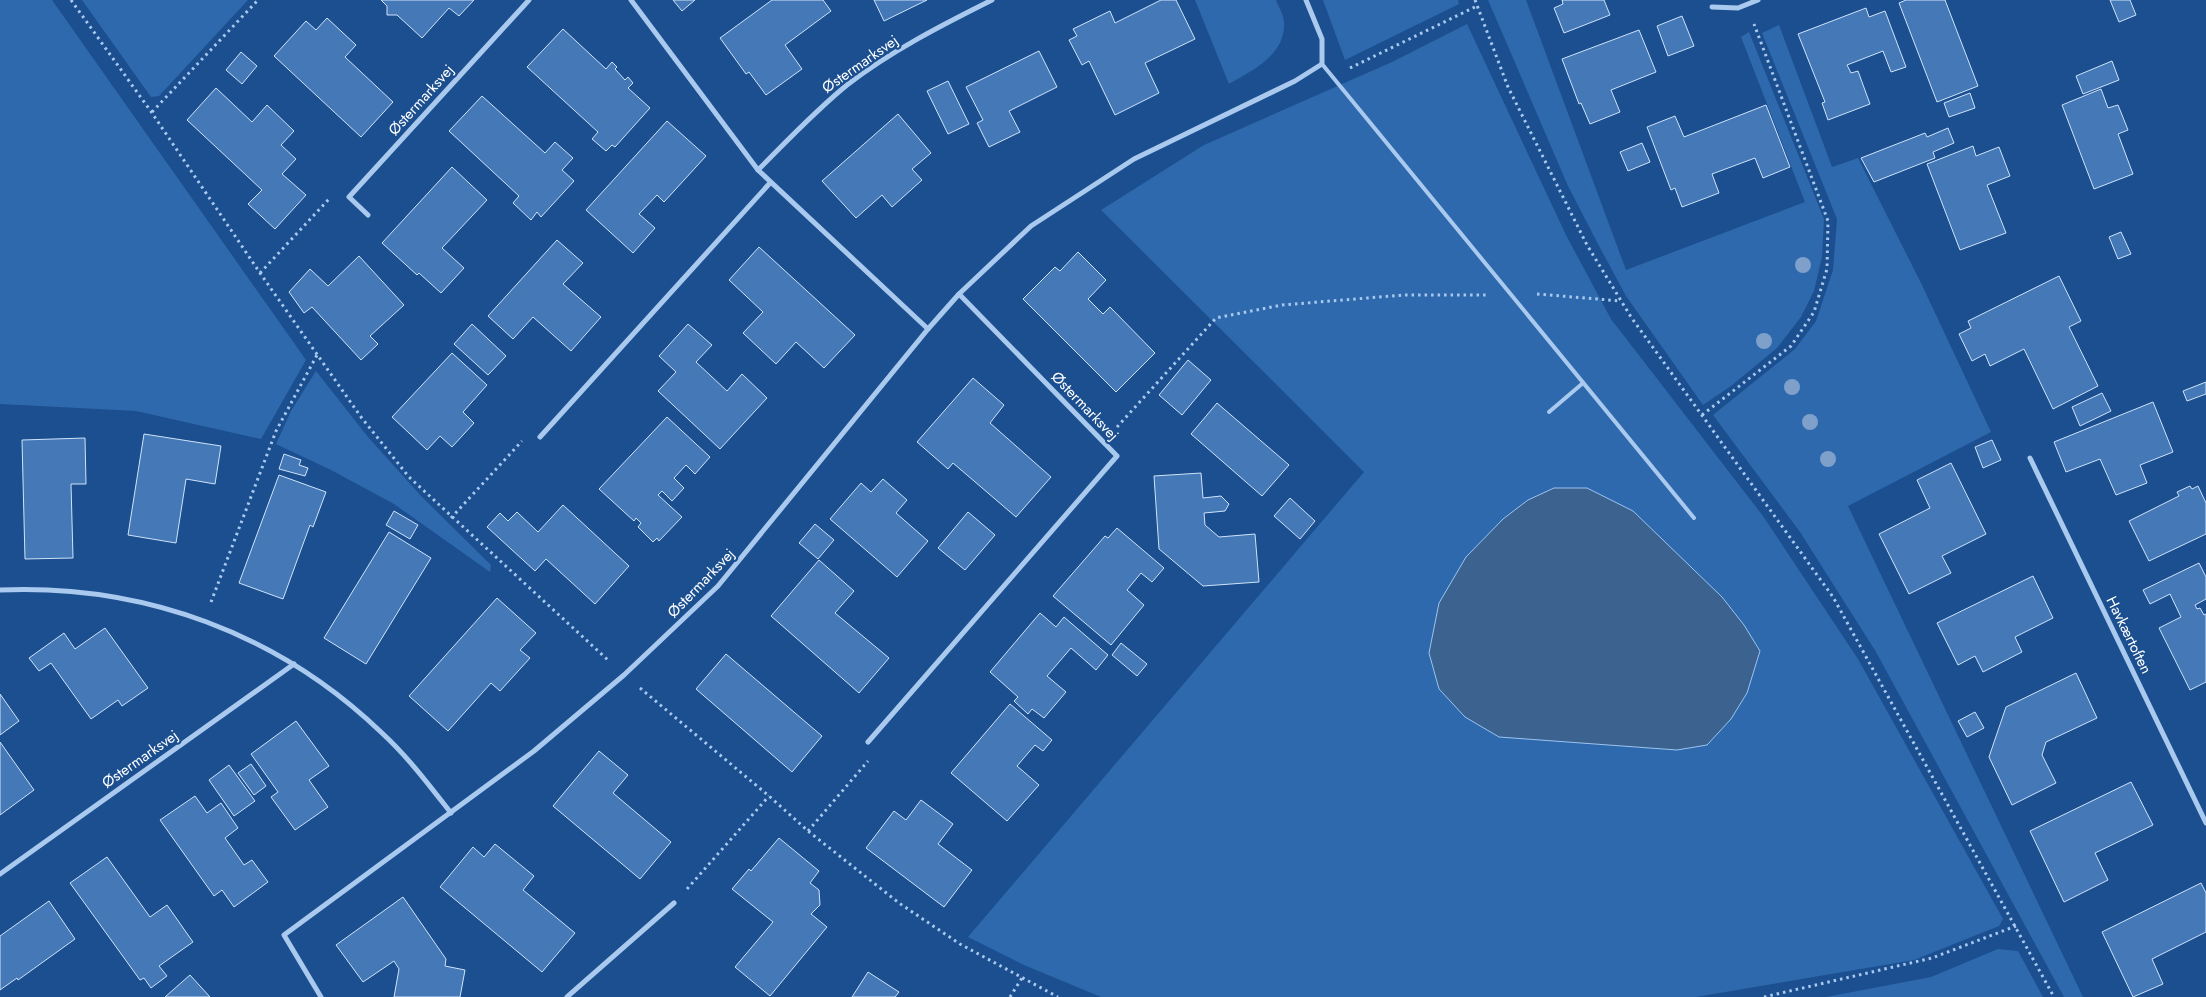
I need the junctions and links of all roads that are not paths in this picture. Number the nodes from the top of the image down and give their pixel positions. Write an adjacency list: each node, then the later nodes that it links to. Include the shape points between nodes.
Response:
1 (528, 0): 10 (street, Østermarksvej, via 349,197)
2 (631, 0): 8 (street)
3 (992, 0): 8 (street, Østermarksvej, via 891,55 847,85)
4 (1306, 0): 7 (street, via 1322,39)
5 (1758, 0): 6 (street, via 1738,8)
6 (1712, 7)
7 (1322, 64): 11 (street, Østermarksvej, via 1296,81 1134,159 1031,226); 13 (lane)
8 (758, 170): 9 (street)
9 (770, 183): 12 (street); 15 (street)
10 (368, 215)
11 (959, 294): 12 (street, Østermarksvej); 20 (street, Østermarksvej, via 1117,456)
12 (928, 329): 21 (street, Østermarksvej, via 718,586 624,676 534,751)
13 (1583, 383): 14 (lane); 17 (lane)
14 (1549, 412)
15 (540, 437)
16 (2030, 458): 22 (street, Havkærtoften)
17 (1694, 518)
18 (0, 590): 19 (street, via 100,594 165,607 227,629)
19 (294, 664): 21 (street, via 339,695 383,733); 23 (street, Østermarksvej)
20 (868, 742)
21 (451, 813): 25 (street, Østermarksvej, via 284,935)
22 (2206, 823)
23 (0, 874)
24 (674, 903): 26 (street)
25 (320, 997)
26 (567, 997)

